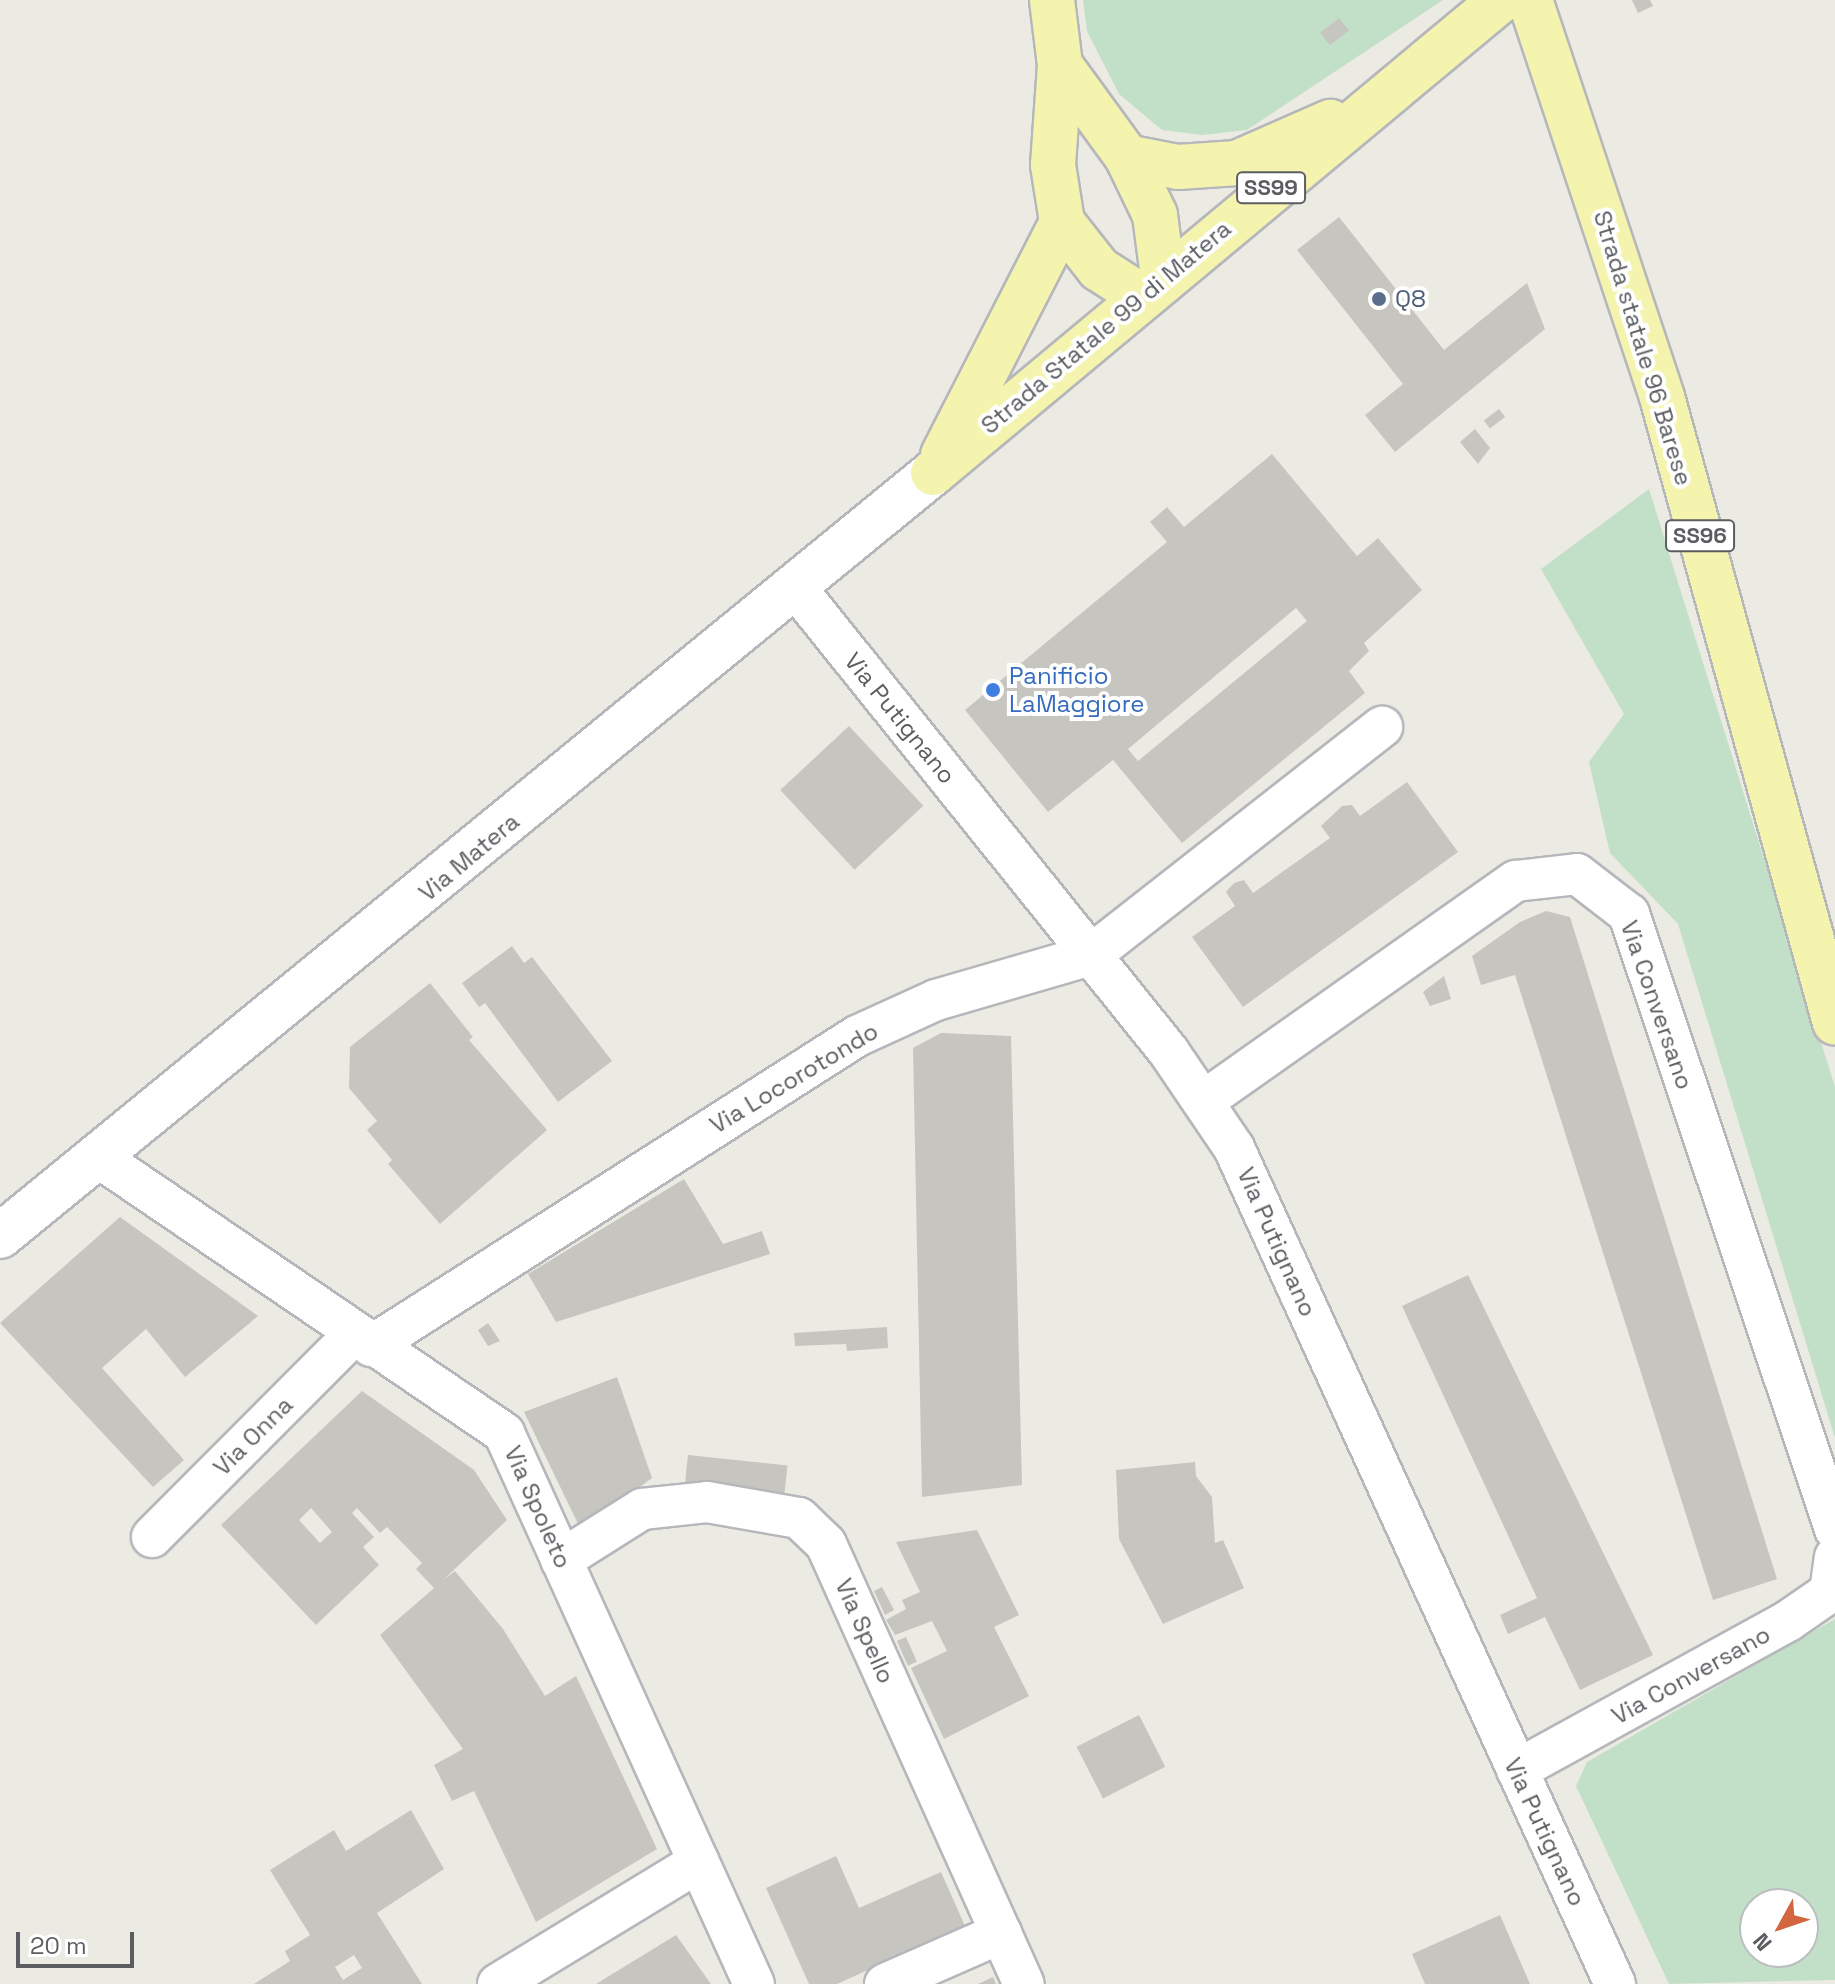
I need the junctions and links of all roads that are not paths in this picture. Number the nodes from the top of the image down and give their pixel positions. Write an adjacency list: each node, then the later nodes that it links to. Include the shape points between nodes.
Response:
1 (1052, 0): 4 (main road)
2 (1501, 0): 5 (main road, Strada Statale 99 di Matera / SS99)
3 (1530, 0): 13 (main road, Strada statale 96 Barese / SS96, via 1662,397)
4 (1060, 65): 6 (main road); 7 (main road, via 1053,165)
5 (1380, 100): 6 (main road, via 1237,163 1178,167); 8 (main road, Strada Statale 99 di Matera / SS99)
6 (1127, 157): 8 (main road, via 1155,215)
7 (1062, 222): 8 (main road, via 1099,269); 9 (main road)
8 (1153, 287): 9 (main road, Strada Statale 99 di Matera / SS99)
9 (933, 473): 10 (street, Via Matera)
10 (795, 587): 12 (street, Via Putignano); 15 (street, Via Matera)
11 (1382, 727): 12 (street, Via Locorotondo)
12 (1091, 955): 14 (street, Via Putignano); 17 (street, Via Locorotondo, via 936,1000 857,1036)
13 (1835, 1023)
14 (1205, 1100): 18 (street, Via Conversano, via 1516,881 1577,874 1629,914); 22 (street, Via Putignano, via 1234,1148)
15 (98, 1157): 16 (street, Via Matera); 17 (street, Via Spoleto)
16 (0, 1236)
17 (363, 1340): 19 (street, Via Onna); 21 (street, Via Spoleto, via 504,1433)
18 (1835, 1529)
19 (152, 1537)
20 (1835, 1557): 22 (street, Via Conversano, via 1830,1592 1788,1621)
21 (561, 1560): 23 (street, Via Spoleto); 24 (street, Via Spello, via 642,1509 707,1502 799,1518 826,1544)
22 (1517, 1770): 29 (street, Via Putignano)
23 (699, 1862): 25 (street); 26 (street, Via Spoleto)
24 (1001, 1933): 27 (street); 28 (street, Via Spello)
25 (498, 1984)
26 (754, 1984)
27 (885, 1984)
28 (1024, 1984)
29 (1615, 1984)

